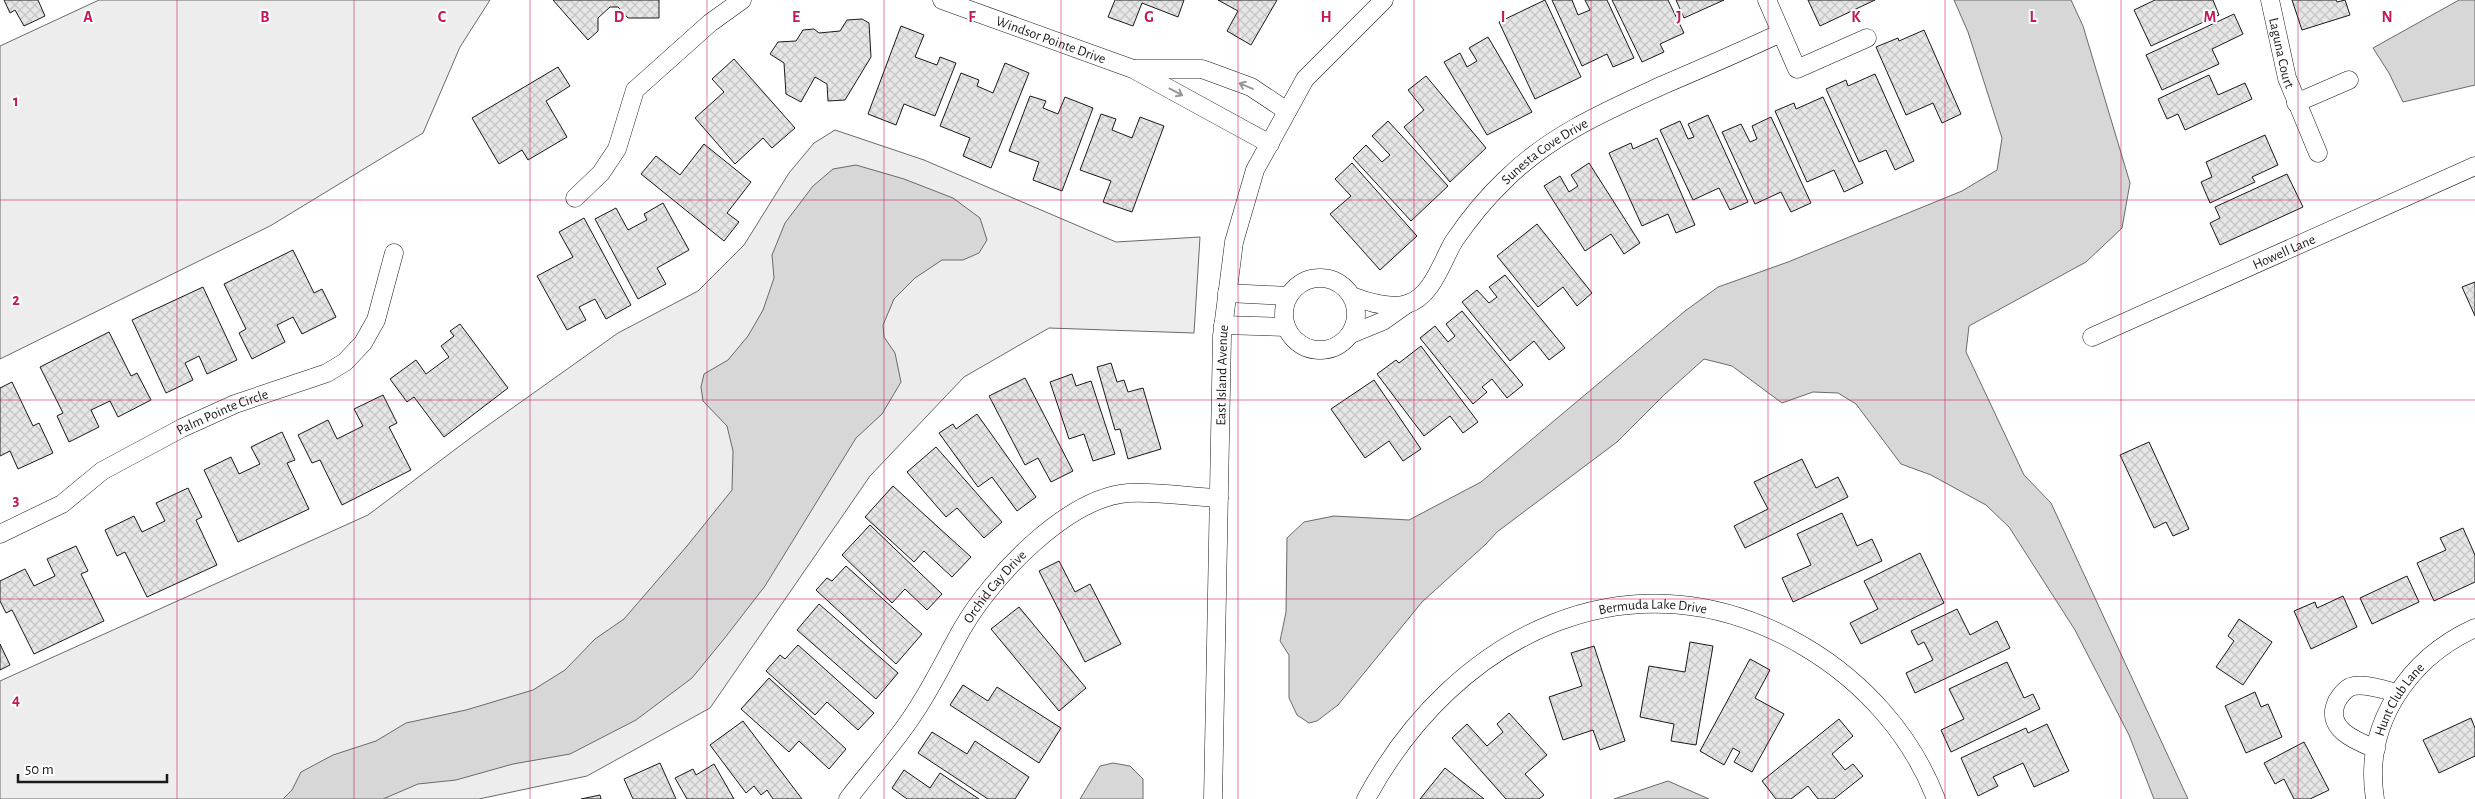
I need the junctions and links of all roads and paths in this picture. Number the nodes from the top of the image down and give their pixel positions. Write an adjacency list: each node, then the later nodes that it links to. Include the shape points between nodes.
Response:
1 (742, 0): 15 (street, via 710,23 635,90 617,148 601,173)
2 (942, 0): 8 (street, Windsor Pointe Drive)
3 (1384, 0): 11 (street, East Island Avenue, via 1304,79)
4 (1767, 0): 6 (street)
5 (2270, 0): 10 (street, Laguna Court)
6 (1781, 33): 7 (street, via 1797,69); 20 (street, Sunesta Cove Drive, via 1606,111 1547,144 1516,168 1476,210 1431,283)
7 (1868, 38)
8 (1133, 68): 11 (street, Windsor Pointe Drive, one-way to 8, via 1251,87 1202,69); 12 (street, Windsor Pointe Drive, one-way to 12)
9 (2349, 80): 10 (street, Laguna Court)
10 (2296, 103): 13 (street, Laguna Court)
11 (1287, 111): 12 (street, East Island Avenue)
12 (1270, 144): 17 (street, East Island Avenue, via 1255,170 1234,242)
13 (2318, 153)
14 (2475, 166): 24 (street, Howell Lane)
15 (575, 198)
16 (394, 253): 26 (street, Palm Pointe Circle, via 376,320 364,343 345,362 327,373 234,404 182,428 102,471 62,504)
17 (1227, 293): 18 (street); 21 (street, East Island Avenue)
18 (1288, 296): 19 (street, via 1306,280 1322,277 1335,280); 22 (street, via 1283,315)
19 (1352, 296): 20 (street, via 1375,304); 23 (street, via 1356,308)
20 (1407, 304): 23 (street, Sunesta Cove Drive, via 1384,321)
21 (1223, 325): 22 (street); 25 (street, East Island Avenue)
22 (1286, 327): 23 (street, via 1294,339 1316,350 1336,346)
23 (1349, 335)
24 (2092, 338)
25 (1219, 498): 30 (street, Orchid Cay Drive, via 1126,493 1068,516 1044,533 988,592 963,628 915,713); 31 (street, East Island Avenue)
26 (0, 534)
27 (2475, 628): 28 (street, Hunt Club Lane, via 2430,654)
28 (2397, 693): 29 (street, Hunt Club Lane, via 2383,722); 29 (street, via 2363,686 2350,687 2336,706 2335,719 2340,730)
29 (2376, 749): 34 (street, Hunt Club Lane)
30 (848, 799)
31 (1214, 799)
32 (1366, 799): 33 (street, Bermuda Lake Drive, via 1393,755 1426,715 1470,673 1503,648 1541,626 1574,614 1609,606 1645,603 1689,605 1746,619 1785,635 1823,657 1857,684 1886,715 1904,738)
33 (1936, 799)
34 (2375, 799)

